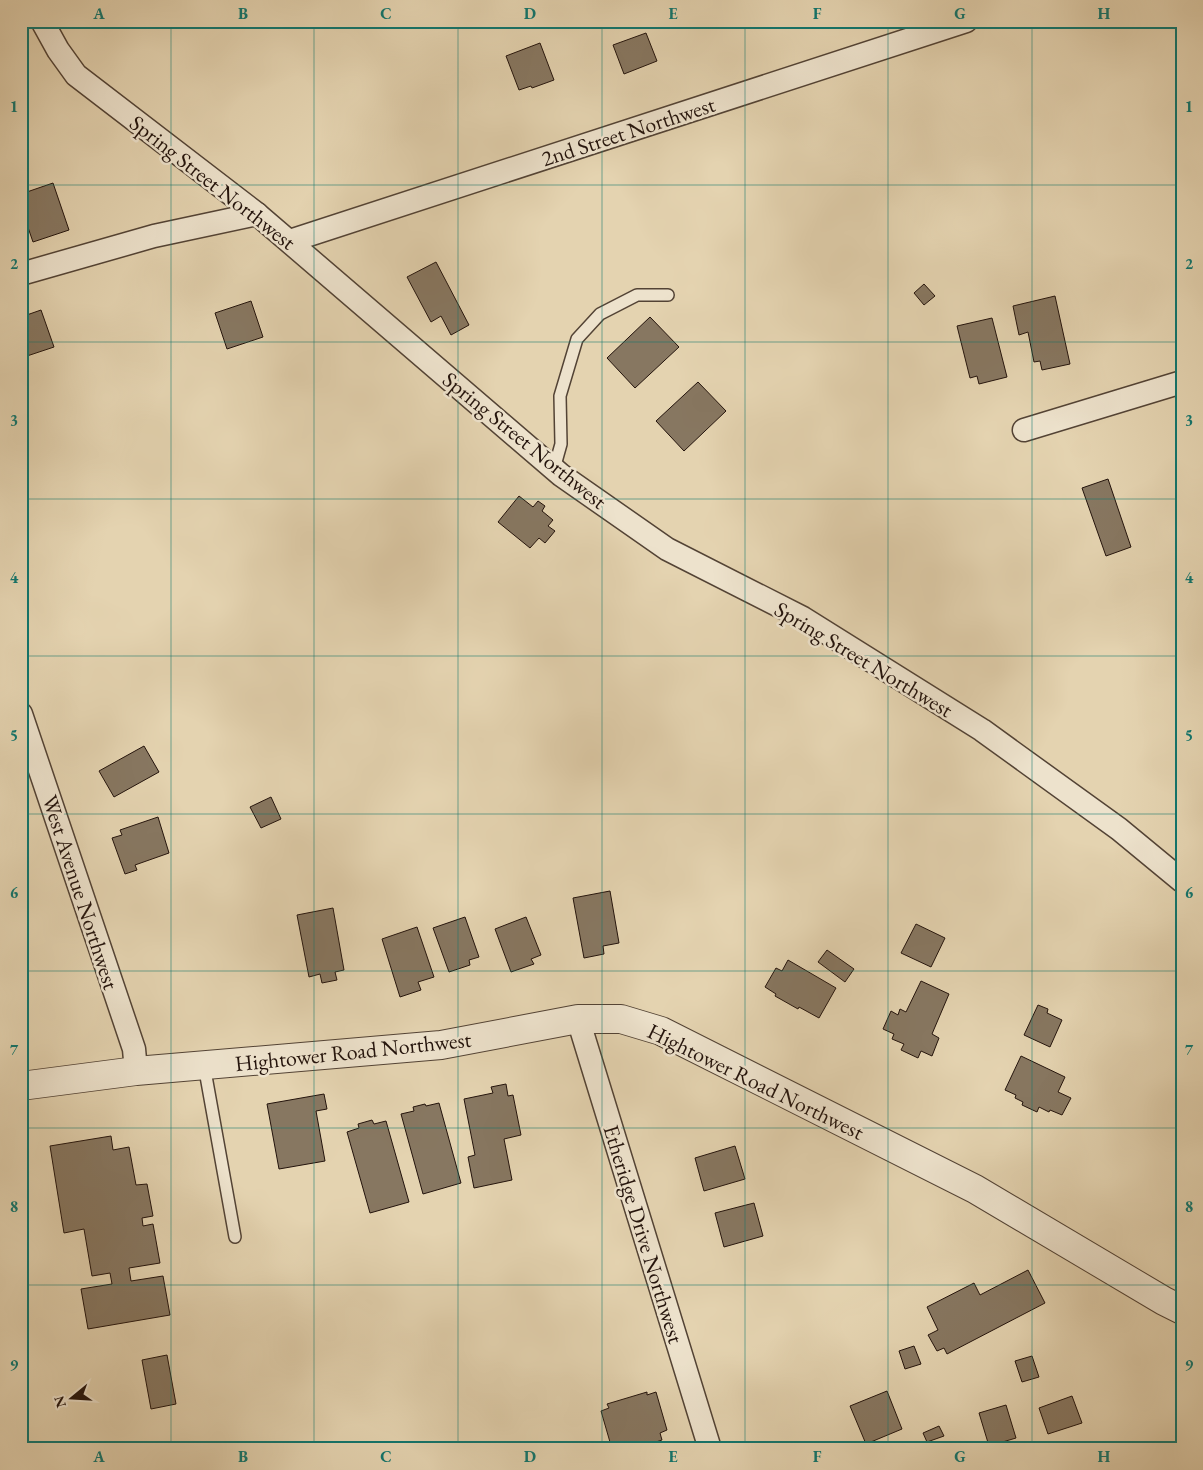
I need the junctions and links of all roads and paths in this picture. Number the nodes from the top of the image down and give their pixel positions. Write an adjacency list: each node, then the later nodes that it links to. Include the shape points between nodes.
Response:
1 (42, 21): 3 (street, Spring Street Northwest, via 76,75)
2 (966, 21): 4 (street, 2nd Street Northwest)
3 (257, 214): 4 (street, Spring Street Northwest); 5 (street, via 154,236)
4 (290, 241): 9 (street, Spring Street Northwest)
5 (21, 274)
6 (668, 295): 9 (lane, via 637,295 600,314 577,339 560,396 561,444)
7 (1182, 382): 8 (street)
8 (1024, 430)
9 (554, 469): 11 (street, Spring Street Northwest, via 667,549 803,618 982,730)
10 (21, 714): 14 (street, West Avenue Northwest, via 134,1050)
11 (1182, 880)
12 (578, 1019): 13 (street, Hightower Road Northwest, via 441,1045); 17 (street, Hightower Road Northwest, via 621,1019 661,1031 975,1189); 18 (street, Etheridge Drive Northwest)
13 (204, 1065): 14 (street, Hightower Road Northwest); 16 (lane)
14 (136, 1071): 15 (street, Hightower Road Northwest)
15 (21, 1086)
16 (235, 1237)
17 (1182, 1310)
18 (710, 1449)

